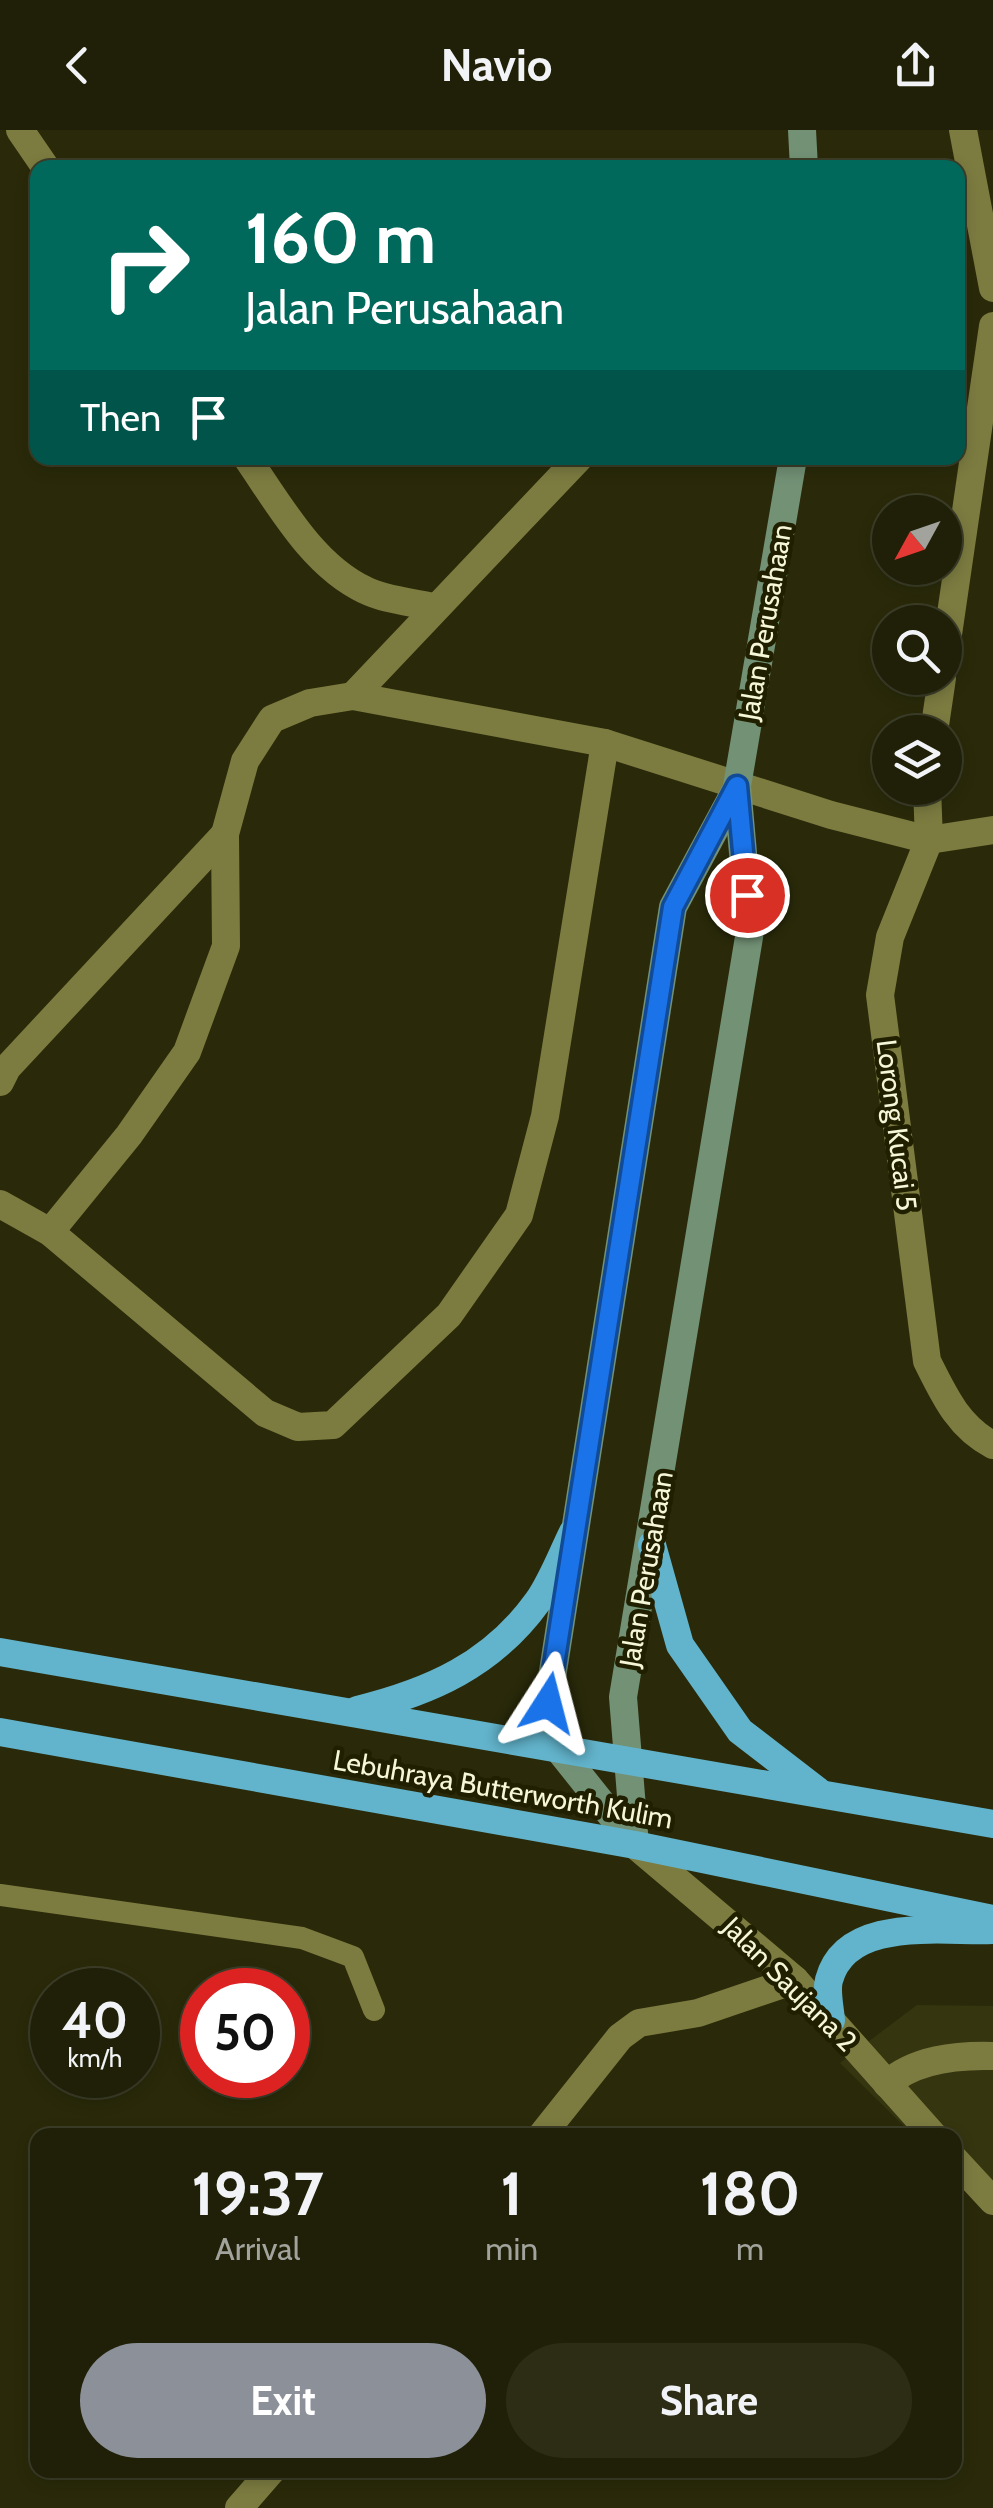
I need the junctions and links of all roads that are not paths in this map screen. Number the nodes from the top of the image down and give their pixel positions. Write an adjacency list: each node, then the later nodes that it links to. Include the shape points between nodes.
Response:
1 (20, 130): 4 (street)
2 (802, 130): 5 (main road)
3 (963, 130): 6 (street)
4 (41, 160)
5 (804, 160)
6 (993, 288)
7 (993, 326): 11 (street)
8 (252, 465): 13 (street, via 326,562 365,590)
9 (572, 465): 13 (street)
10 (792, 465): 16 (main road, Jalan Perusahaan)
11 (982, 472): 12 (street)
12 (955, 605)
13 (433, 607): 14 (street)
14 (353, 696): 15 (street); 19 (street, via 272,719 245,760)
15 (606, 743): 16 (street); 23 (street, via 545,1116 519,1215 449,1315 332,1425 298,1428 265,1413)
16 (737, 786): 20 (street); 25 (main road, Jalan Perusahaan, via 673,907); 26 (main road, Jalan Perusahaan, via 750,931)
17 (928, 805): 20 (street, Lorong Kucai 5)
18 (993, 830): 20 (street)
19 (224, 834): 21 (street); 23 (street, via 226,946 187,1052)
20 (929, 840): 24 (street, Lorong Kucai 5, via 890,937 880,995 927,1361 953,1412)
21 (0, 1082)
22 (0, 1204): 23 (street)
23 (50, 1232)
24 (993, 1445)
25 (573, 1532): 28 (highway, via 538,1600 486,1656 420,1694); 30 (main road, Jalan Perusahaan, via 548,1703)
26 (652, 1545): 31 (main road, Jalan Perusahaan, via 624,1698); 32 (highway, via 690,1660 740,1731)
27 (0, 1652): 28 (highway, Lebuhraya Butterworth Kulim)
28 (346, 1713): 30 (highway, Lebuhraya Butterworth Kulim)
29 (0, 1732): 34 (highway, Lebuhraya Butterworth Kulim)
30 (560, 1750): 31 (highway, Lebuhraya Butterworth Kulim); 34 (main road, Jalan Perusahaan)
31 (626, 1763): 32 (highway, Lebuhraya Butterworth Kulim); 34 (main road, Jalan Perusahaan)
32 (823, 1795): 33 (highway, Lebuhraya Butterworth Kulim)
33 (993, 1824)
34 (636, 1846): 36 (highway, Lebuhraya Butterworth Kulim); 38 (street, Jalan Saujana 2)
35 (0, 1895): 39 (lane, via 302,1938 353,1958)
36 (993, 1919)
37 (993, 1930): 40 (highway, via 872,1934 844,1954 829,1981)
38 (795, 1980): 40 (street, Jalan Saujana 2); 43 (street, via 698,2013 640,2023 620,2038)
39 (374, 2010)
40 (831, 2020): 42 (street, Jalan Saujana 2)
41 (993, 2056): 42 (street, via 928,2062 903,2069)
42 (887, 2084): 44 (street, Jalan Saujana 2)
43 (548, 2128)
44 (927, 2128)
45 (962, 2168): 46 (street)
46 (993, 2201)
47 (265, 2478): 48 (street)
48 (239, 2508)

